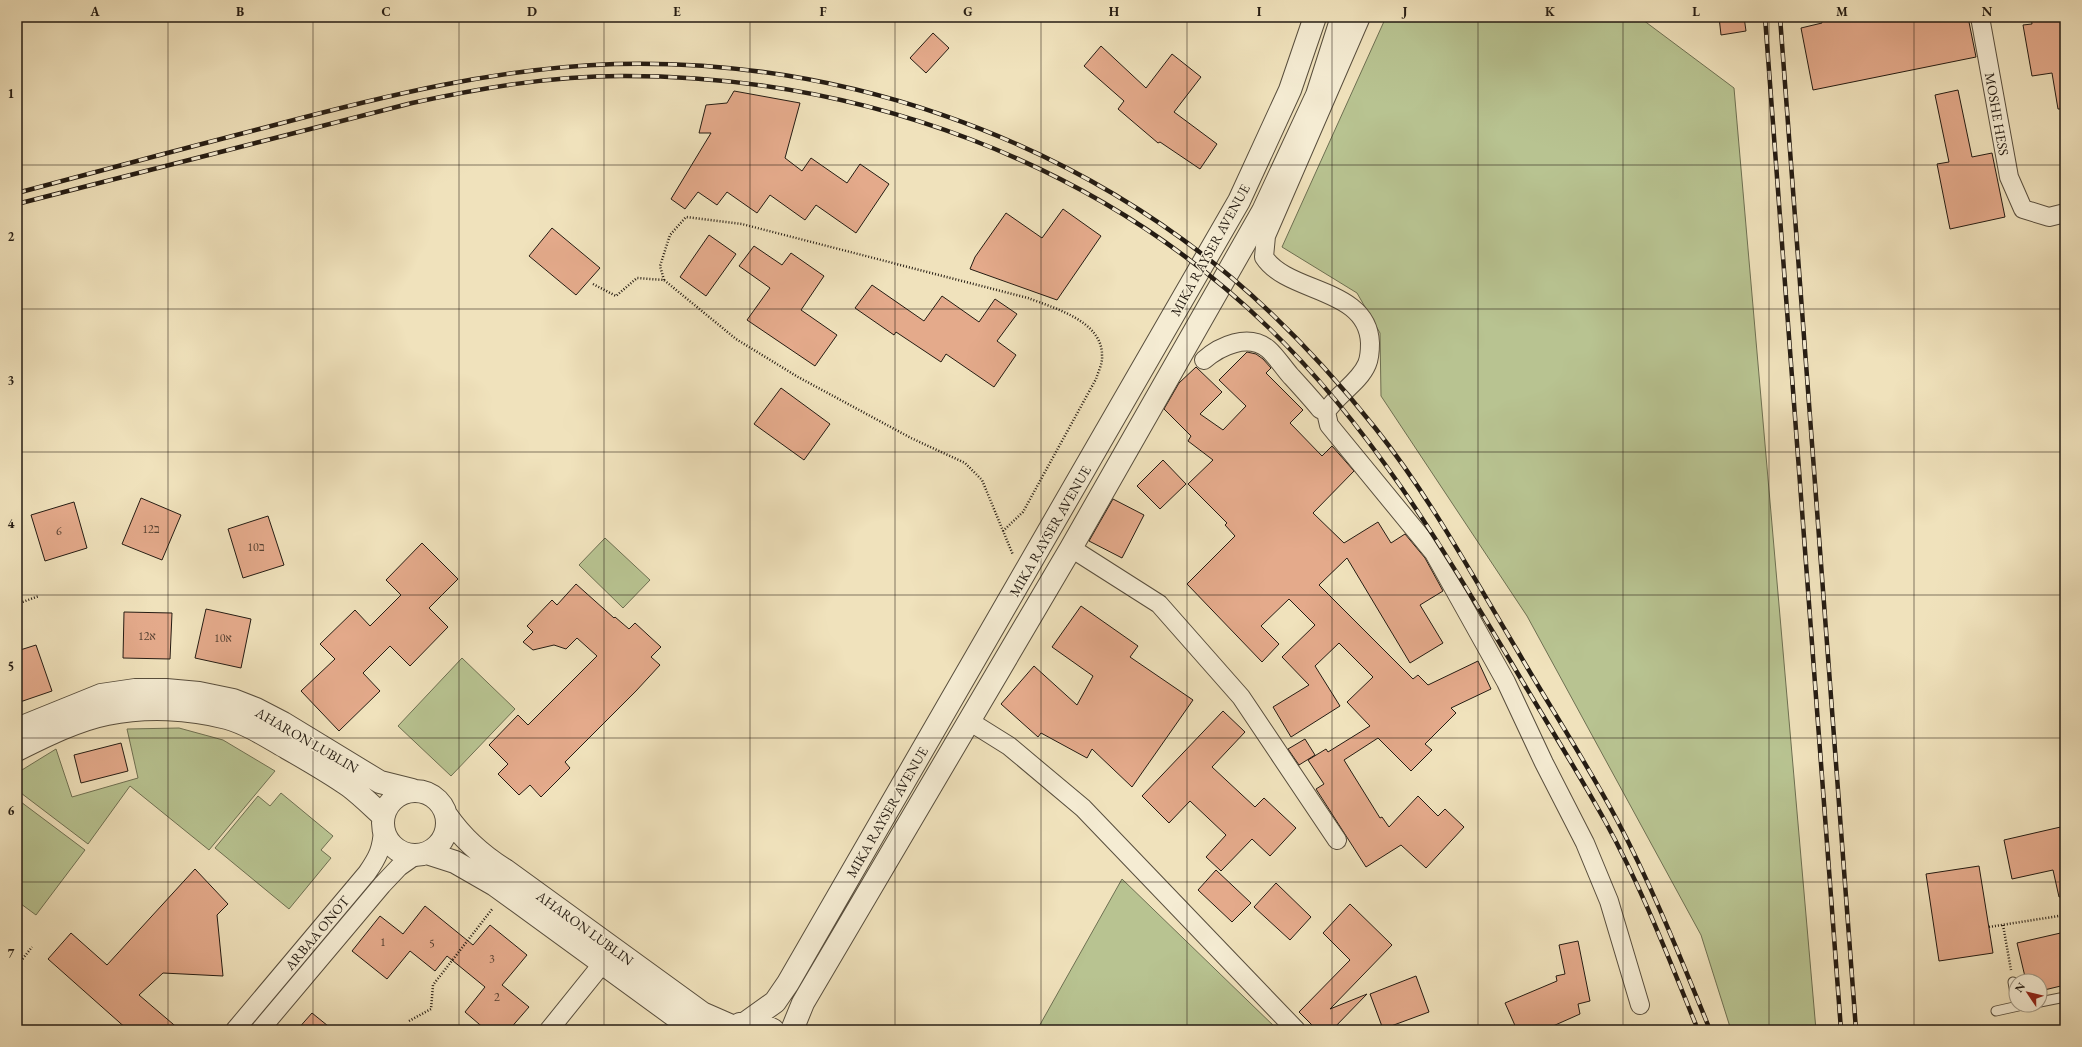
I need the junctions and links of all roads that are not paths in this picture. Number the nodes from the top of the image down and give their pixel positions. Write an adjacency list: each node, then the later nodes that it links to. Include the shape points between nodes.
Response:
1 (1315, 17): 23 (street, MIKA RAYSER AVENUE, via 1290,90 1240,201 788,984 775,1002)
2 (1342, 17): 8 (street, MIKA RAYSER AVENUE, via 1317,95 1263,211)
3 (1361, 17): 7 (street, via 1266,236 1264,248 1264,258 1276,271 1342,300 1363,321 1369,335 1370,350 1367,364)
4 (1980, 17): 5 (street, MOSHE HESS, via 2009,177 2023,208 2050,217)
5 (2065, 214)
6 (1204, 360): 7 (street, via 1223,347 1243,342 1252,342 1268,348 1320,410)
7 (1326, 412): 20 (street, via 1329,425 1434,553 1506,682 1544,763 1586,843 1609,901)
8 (1071, 548): 9 (street, MIKA RAYSER AVENUE); 15 (street, via 1159,604 1241,697)
9 (969, 721): 29 (street, MIKA RAYSER AVENUE, via 803,1003); 30 (street, via 1009,746 1083,808)
10 (17, 729): 12 (street, AHARON LUBLIN, via 101,696 135,690 199,693 233,700 256,709 380,782)
11 (17, 750): 14 (street, AHARON LUBLIN, via 106,714 144,709 196,712 228,719 274,740 350,787)
12 (412, 790): 13 (street, via 430,794 443,807); 14 (street, via 393,798 387,806)
13 (447, 816): 16 (street, via 446,829 441,841); 17 (street, AHARON LUBLIN, via 460,835 486,858 505,870)
14 (383, 822): 16 (street, via 391,845 407,854); 24 (street, ARBAA ONOT, via 382,845 367,873)
15 (1337, 840)
16 (422, 854): 17 (street, AHARON LUBLIN, via 455,862); 25 (street, ARBAA ONOT, via 399,867 382,885)
17 (608, 956): 23 (street, AHARON LUBLIN, via 702,1012); 26 (street); 27 (street, AHARON LUBLIN)
18 (2065, 997): 19 (lane)
19 (2048, 1000)
20 (1640, 1004)
21 (2008, 1007): 22 (lane)
22 (1996, 1010)
23 (737, 1027): 28 (street, AHARON LUBLIN, via 758,1022)
24 (235, 1030)
25 (260, 1030)
26 (549, 1030)
27 (694, 1030)
28 (773, 1030)
29 (792, 1030)
30 (1296, 1030)

